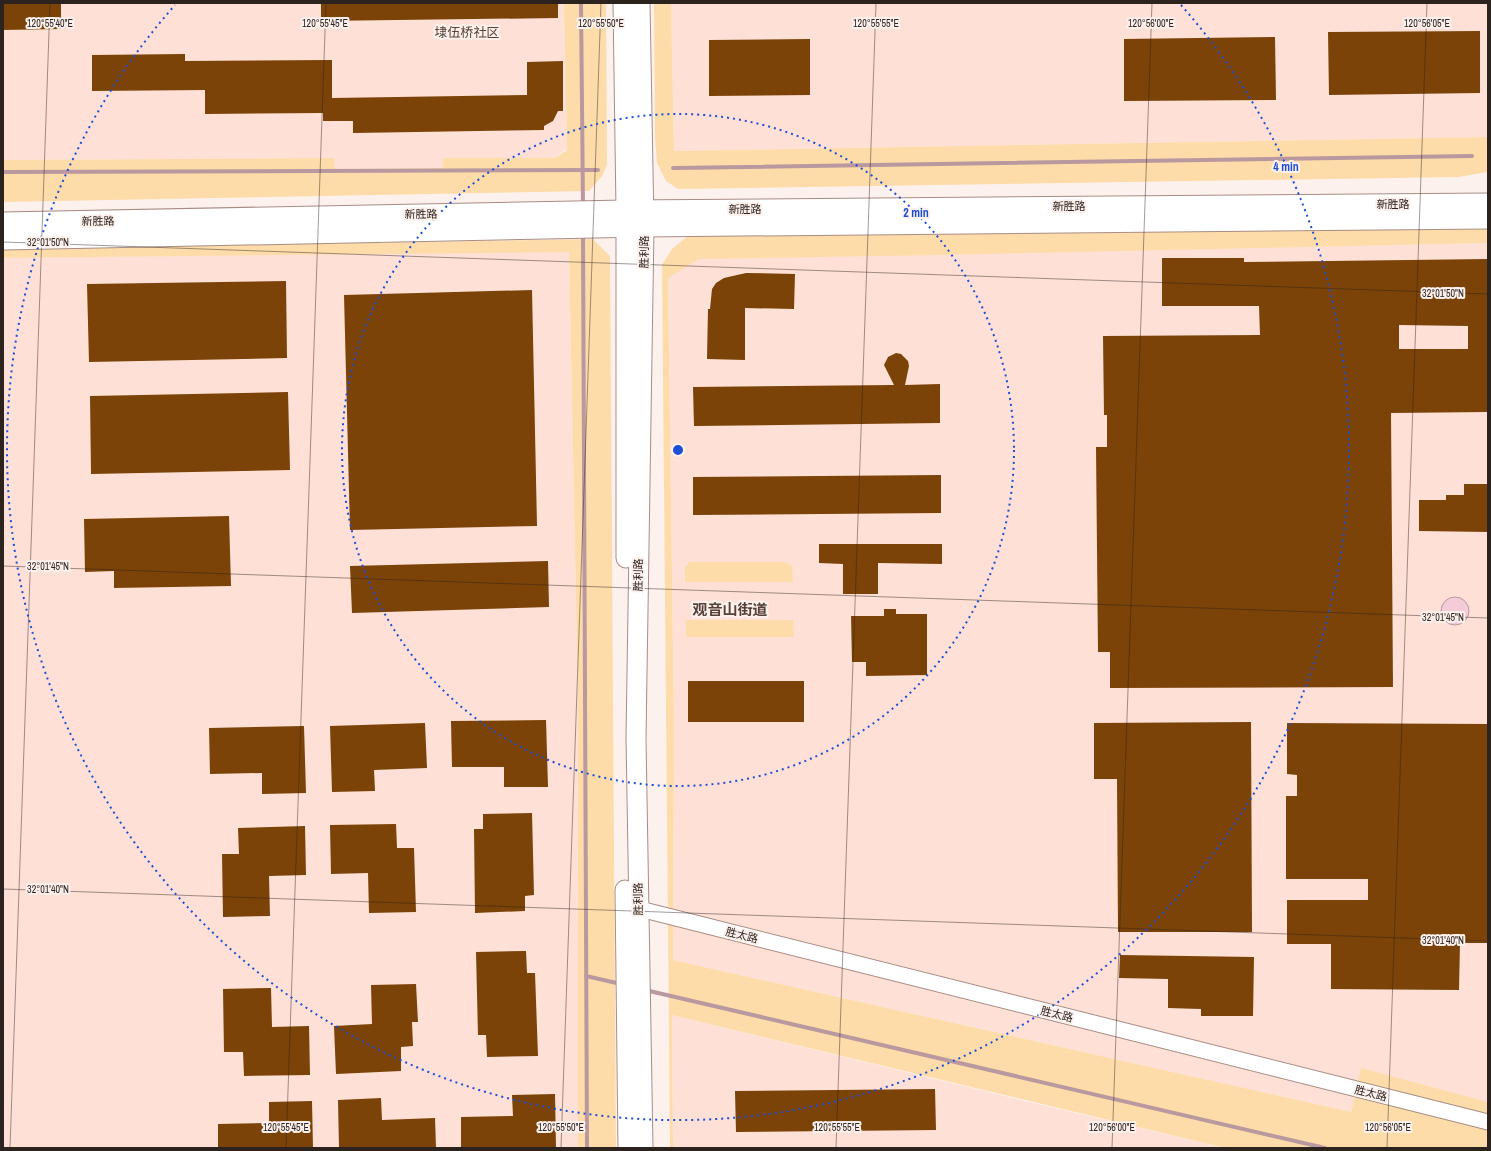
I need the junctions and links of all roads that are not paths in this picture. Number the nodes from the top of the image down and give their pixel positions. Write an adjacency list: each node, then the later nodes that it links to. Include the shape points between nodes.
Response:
1 (623, 3): 4 (street, 胜利路)
2 (640, 3): 4 (street, 胜利路)
3 (1488, 203): 4 (street, 新胜路)
4 (635, 219): 5 (street, 新胜路); 6 (street, 新胜路); 7 (street, 新胜路); 8 (street, 胜利路, via 623,738)
5 (1488, 219)
6 (3, 222)
7 (3, 240)
8 (632, 907): 9 (street, 胜利路); 10 (street, 胜太路)
9 (632, 1004): 11 (street, 胜利路); 12 (street, 胜利路)
10 (1488, 1122)
11 (628, 1148)
12 (643, 1148)

